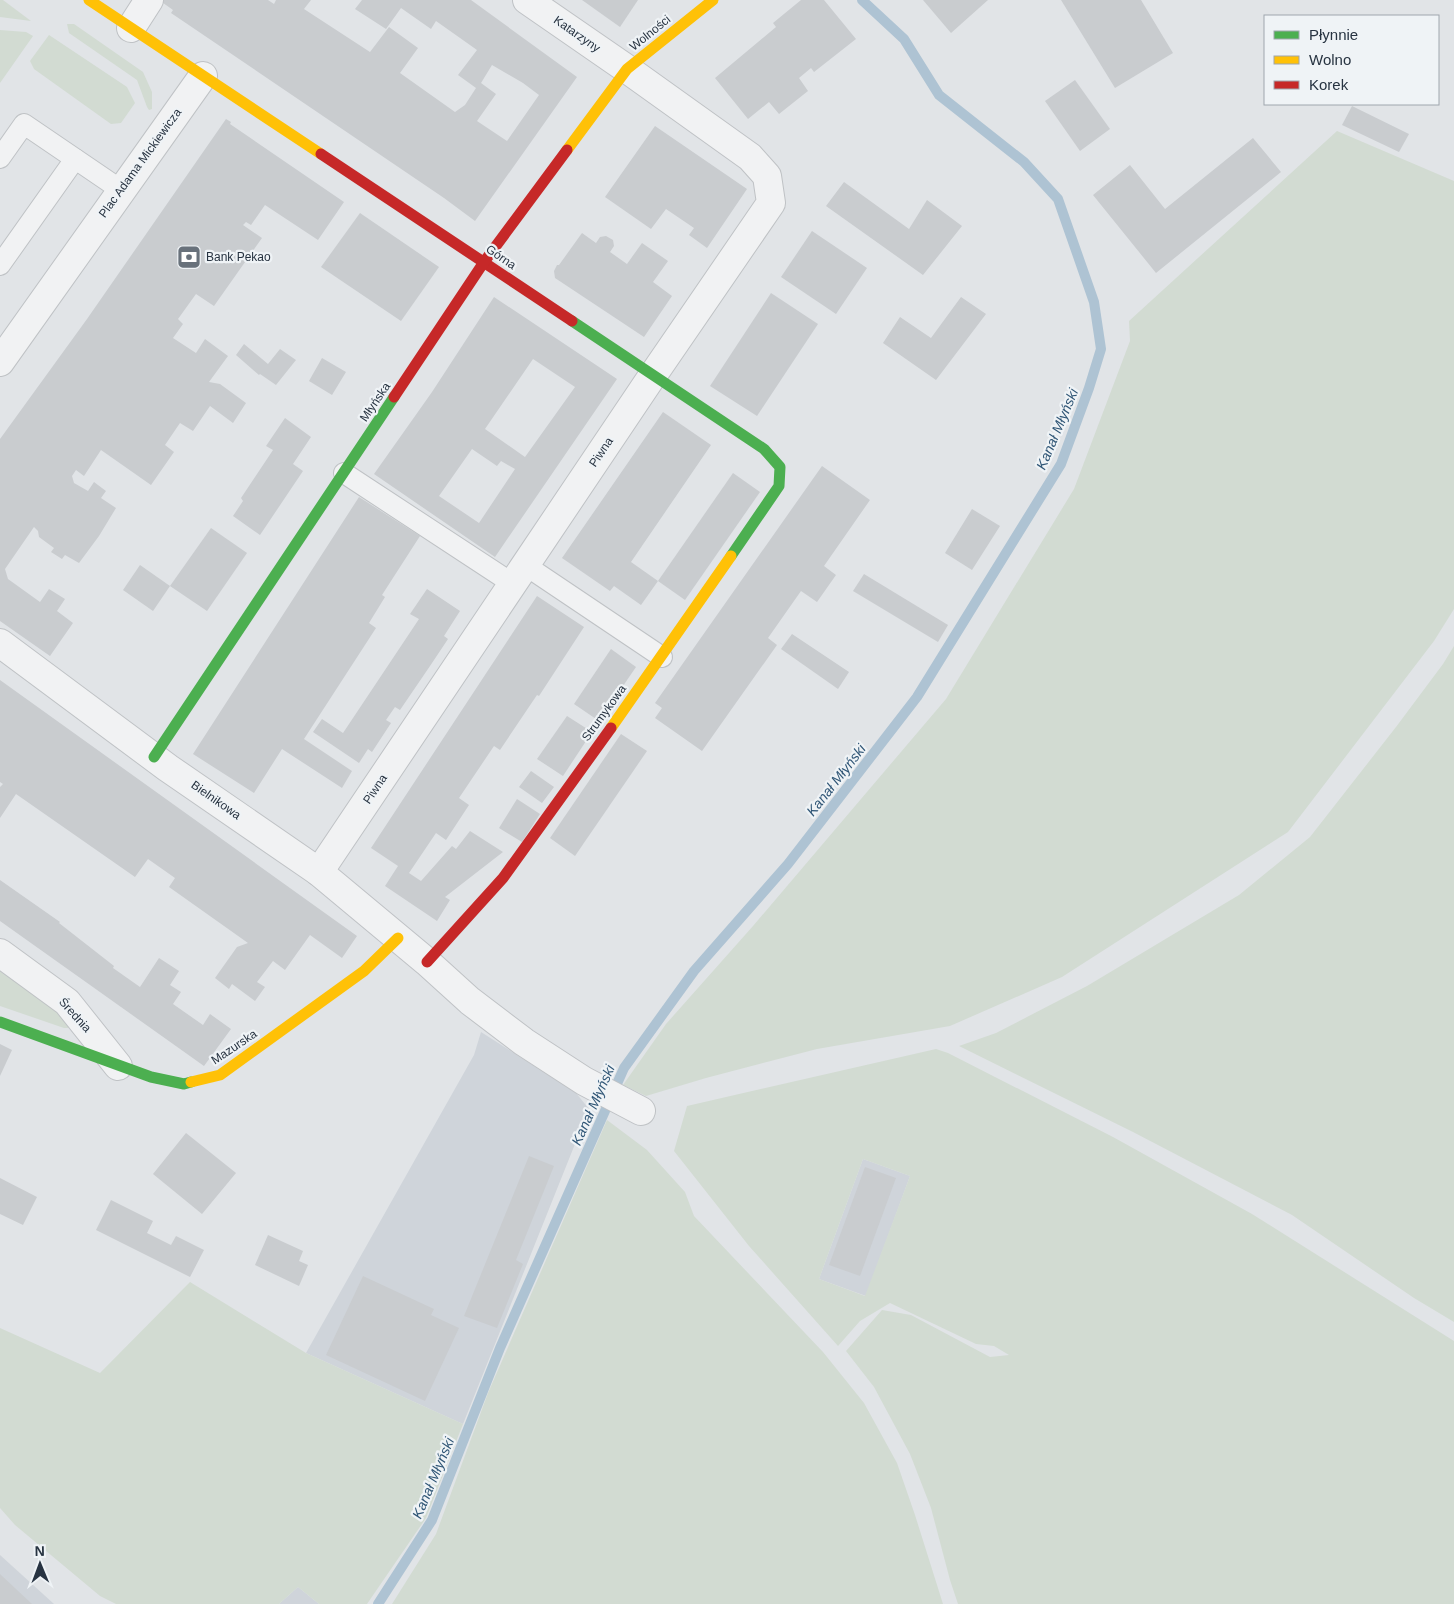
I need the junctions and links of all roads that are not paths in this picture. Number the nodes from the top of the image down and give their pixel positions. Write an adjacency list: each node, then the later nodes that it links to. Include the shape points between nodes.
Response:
1 (89, 0): 5 (street)
2 (149, 0): 5 (street)
3 (527, 0): 6 (street, Katarzyny)
4 (713, 0): 6 (street, Wolności)
5 (131, 28): 7 (street)
6 (627, 69): 11 (street, Młyńska); 14 (street, Piwna, via 750,157 767,176 770,203)
7 (203, 76): 10 (street, Plac Adama Mickiewicza); 11 (street, Górna)
8 (0, 158): 9 (lane, via 24,124)
9 (75, 159): 10 (lane); 12 (lane)
10 (121, 190): 13 (street, Plac Adama Mickiewicza)
11 (484, 262): 14 (street, Górna); 16 (street, Młyńska)
12 (0, 265)
13 (0, 362)
14 (653, 375): 15 (street, Górna, via 764,449); 17 (street, Piwna)
15 (780, 467): 19 (street, Strumykowa, via 779,486)
16 (344, 473): 17 (lane); 20 (street, Młyńska)
17 (519, 575): 19 (lane); 21 (street, Piwna)
18 (0, 643): 20 (street, Bielnikowa)
19 (662, 657): 24 (street, Strumykowa, via 503,878)
20 (154, 758): 21 (street, Bielnikowa)
21 (319, 872): 22 (street, Bielnikowa)
22 (398, 938): 24 (street, Bielnikowa); 26 (street, Mazurska, via 364,971 220,1075 184,1084)
23 (0, 953): 26 (street, Średnia, via 67,1002)
24 (427, 962): 27 (street, Bielnikowa, via 524,1042 584,1081)
25 (0, 1022): 26 (street, Mazurska)
26 (118, 1066)
27 (641, 1111)

